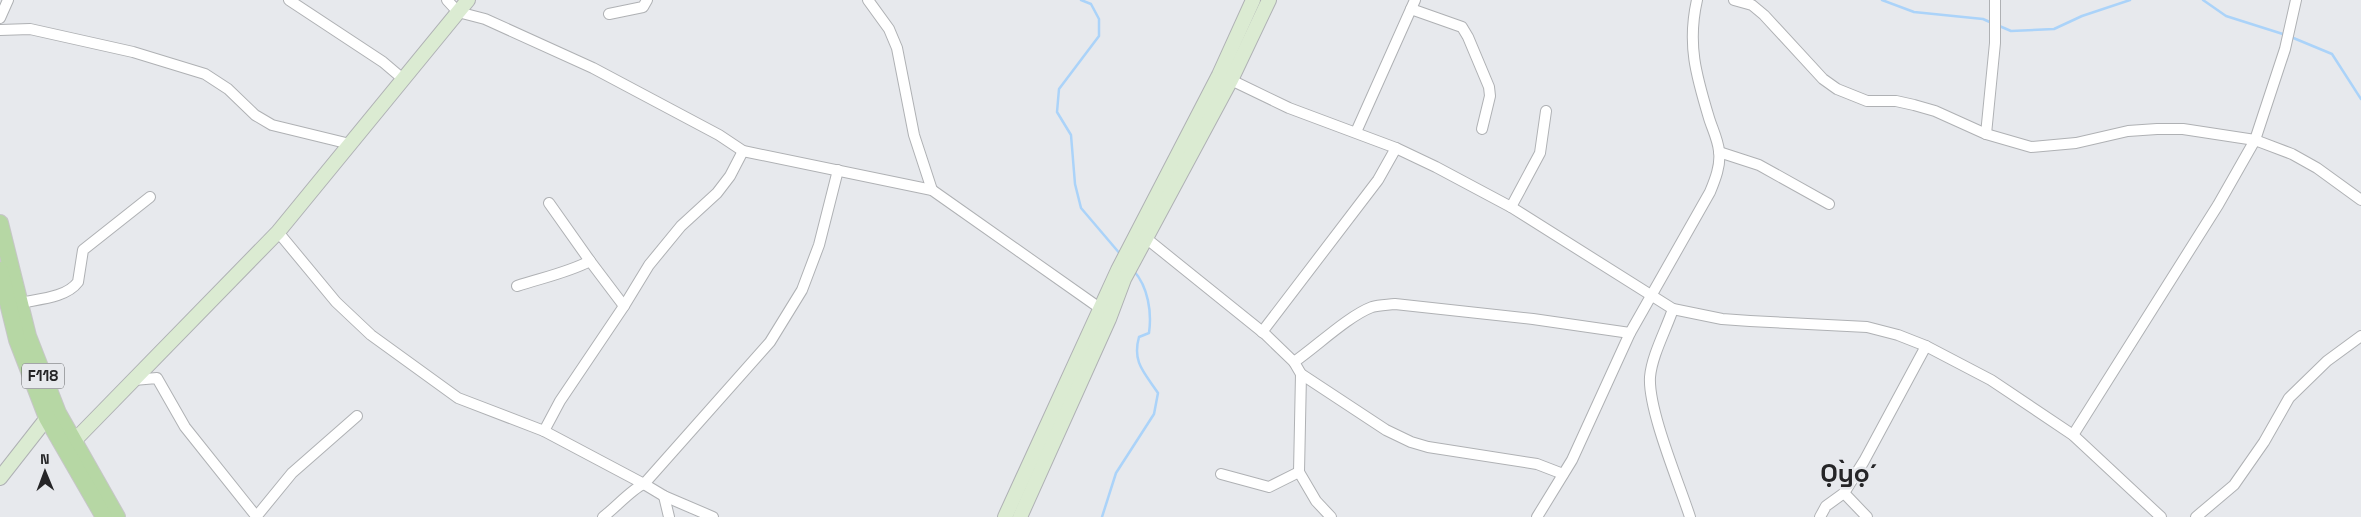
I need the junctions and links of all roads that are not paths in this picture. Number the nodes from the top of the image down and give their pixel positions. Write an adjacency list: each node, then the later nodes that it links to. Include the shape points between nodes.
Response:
1 (8, 0): 16 (street)
2 (289, 0): 18 (street, via 383,62)
3 (447, 0): 14 (street)
4 (468, 0): 14 (main road)
5 (647, 0): 15 (street, via 643,7)
6 (869, 0): 30 (street, via 889,29 897,48 914,135)
7 (1253, 0): 31 (main road)
8 (1269, 0): 19 (main road)
9 (1697, 0): 28 (street, via 1693,15 1692,51 1696,77)
10 (1734, 0): 23 (street, via 1752,6 1764,15 1822,80 1837,89 1867,101 1896,101 1935,111)
11 (2296, 0): 24 (street, via 2285,49)
12 (1995, 1): 23 (street, via 1995,43)
13 (1413, 5): 21 (street, via 1462,28 1468,37 1489,87); 22 (street)
14 (458, 12): 18 (main road); 27 (street, via 485,19 593,68 719,134)
15 (609, 14)
16 (0, 18)
17 (0, 30): 25 (street, via 30,29 133,52 205,74 217,80 261,120)
18 (403, 79): 25 (main road)
19 (1231, 80): 22 (street, via 1289,108); 31 (main road)
20 (1546, 111): 36 (street, via 1540,153)
21 (1482, 129)
22 (1356, 132): 26 (street)
23 (1986, 134): 24 (street, via 2032,147 2157,129 2183,129)
24 (2255, 140): 33 (street, via 2317,168); 61 (street)
25 (350, 144): 38 (main road)
26 (1396, 148): 36 (street); 51 (street, via 1378,180)
27 (743, 151): 29 (street); 47 (street, via 718,193 681,226 649,265)
28 (1719, 152): 35 (street, via 1760,165); 45 (street, via 1717,173 1710,192)
29 (838, 170): 30 (street); 68 (street, via 819,244 802,290 770,342)
30 (932, 190): 48 (street)
31 (1165, 193): 39 (main road); 40 (main road)
32 (150, 197): 46 (street, via 83,250 75,286 60,294)
33 (2361, 200)
34 (549, 203): 41 (street)
35 (1828, 204)
36 (1511, 207): 45 (street)
37 (0, 223): 46 (main road, F118)
38 (278, 232): 57 (main road); 60 (street, via 336,302 410,365 458,398)
39 (1147, 238): 40 (main road); 51 (street)
40 (1136, 250): 43 (main road)
41 (590, 261): 44 (street); 47 (street)
42 (0, 270): 50 (main road, F118)
43 (1121, 274): 48 (main road); 63 (main road, via 1109,319)
44 (517, 286)
45 (1652, 293): 49 (street); 52 (street)
46 (20, 303): 62 (main road, F118, via 28,336 58,413)
47 (624, 306): 60 (street)
48 (1102, 309): 63 (main road)
49 (1674, 309): 54 (street, via 1722,319 1867,327 1898,334); 81 (street, via 1652,365 1651,392)
50 (6, 322): 59 (main road, F118, via 18,340)
51 (1262, 332): 55 (street)
52 (1630, 333): 55 (street, via 1533,319 1382,305 1358,315); 66 (street)
53 (2361, 336): 85 (street, via 2327,361 2289,398 2234,485)
54 (1926, 346): 61 (street, via 1991,380); 69 (street)
55 (1294, 362): 56 (street)
56 (1301, 374): 64 (street); 66 (street, via 1386,430 1411,442 1537,464)
57 (134, 380): 62 (main road); 71 (street, via 157,378 186,427)
58 (357, 416): 71 (street, via 292,473)
59 (47, 418): 67 (main road); 72 (main road, F118)
60 (544, 431): 68 (street)
61 (2073, 435): 84 (street)
62 (74, 441): 73 (main road, F118)
63 (1038, 464): 77 (main road); 78 (main road)
64 (1299, 472): 65 (street, via 1269,487); 79 (street, via 1316,501)
65 (1220, 474)
66 (1563, 474): 80 (street)
67 (0, 478)
68 (644, 484): 70 (street); 74 (street)
69 (1844, 493): 82 (street, via 1826,506); 83 (street)
70 (664, 496): 75 (street); 76 (street)
71 (256, 516)
72 (104, 517)
73 (117, 517)
74 (603, 517)
75 (669, 517)
76 (713, 517)
77 (1005, 517)
78 (1020, 517)
79 (1331, 517)
80 (1537, 517)
81 (1690, 517)
82 (1820, 517)
83 (1867, 517)
84 (2161, 517)
85 (2196, 517)

